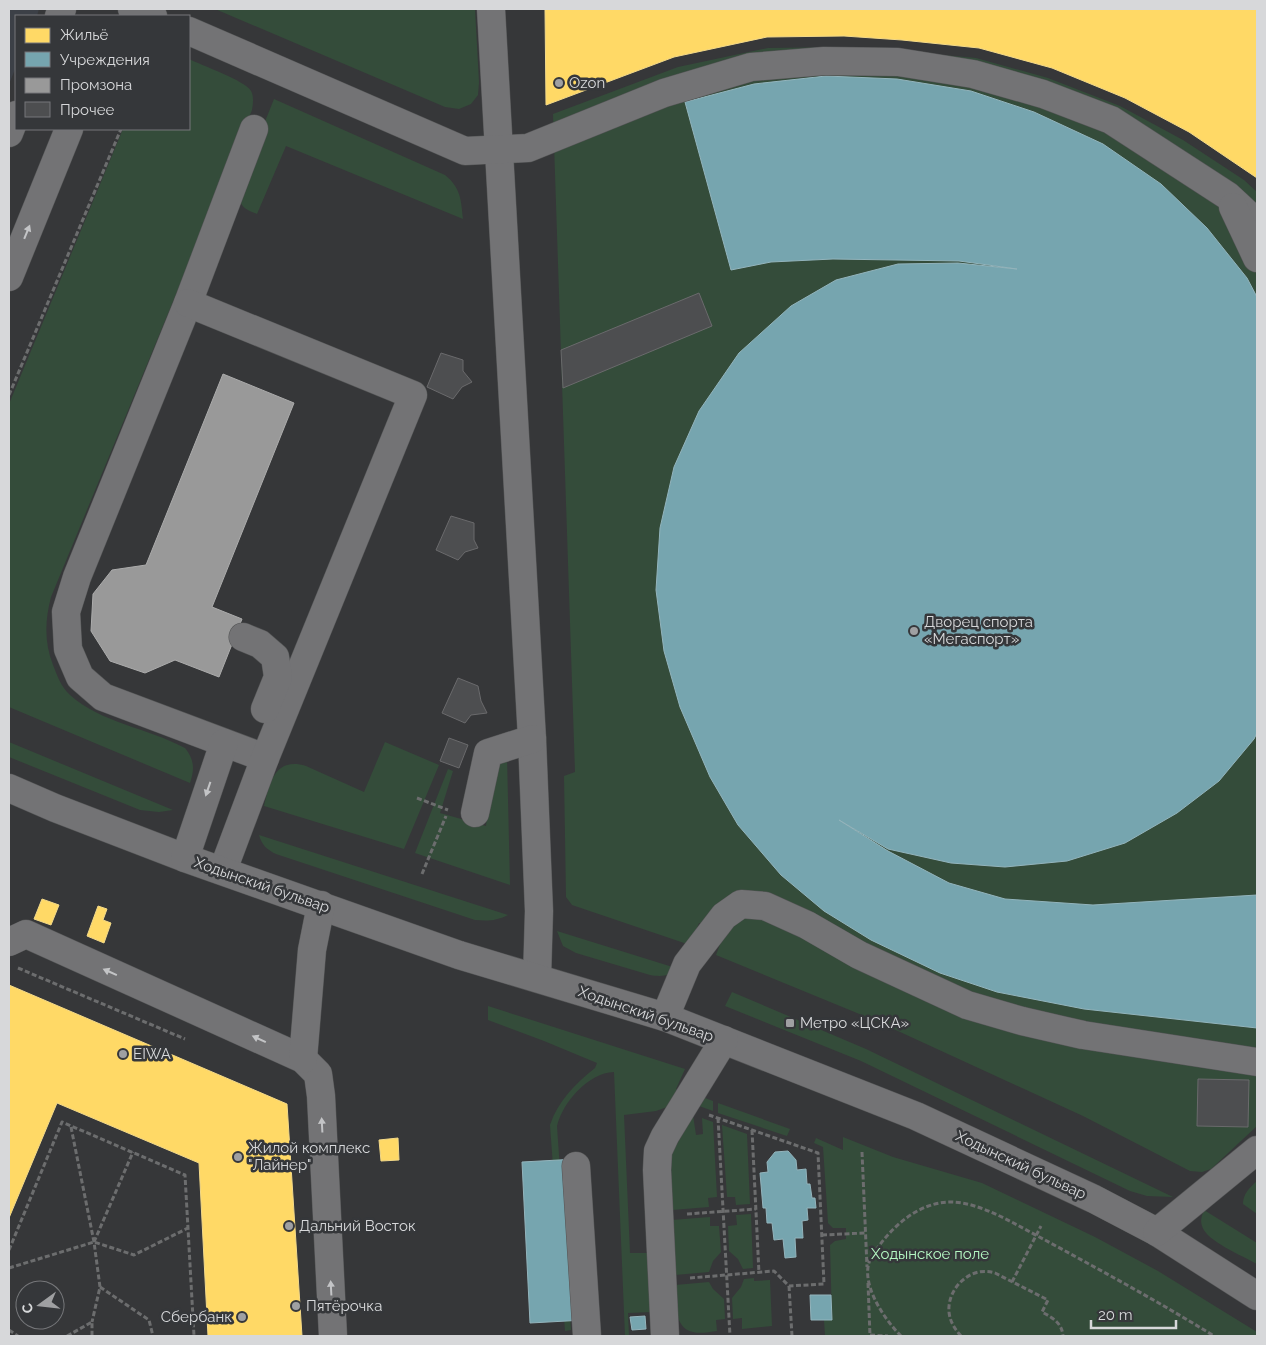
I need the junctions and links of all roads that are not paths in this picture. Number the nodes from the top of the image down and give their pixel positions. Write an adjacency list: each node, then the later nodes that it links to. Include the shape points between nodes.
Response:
1 (132, 9): 3 (street)
2 (490, 9): 9 (street)
3 (150, 15)
4 (190, 31): 9 (street, via 465,151)
5 (15, 118): 8 (street)
6 (254, 129): 14 (street)
7 (69, 130): 13 (street, one-way to 7)
8 (9, 133)
9 (498, 149): 10 (street, via 528,148 664,92 751,67 824,61 898,62 973,74 1043,94 1111,120); 16 (street)
10 (1228, 196): 11 (street); 12 (street)
11 (1257, 223)
12 (1257, 258)
13 (9, 278)
14 (188, 304): 17 (street, via 77,577 66,612 68,650 80,677 103,697); 17 (street, via 413,395)
15 (243, 637): 17 (street, via 260,644 275,658 278,677)
16 (532, 739): 19 (street, via 488,753); 24 (street, via 539,911)
17 (245, 751): 20 (street, one-way to 20); 21 (street)
18 (9, 788): 20 (street, Ходынский бульвар)
19 (464, 807)
20 (185, 858): 21 (street, Ходынский бульвар)
21 (223, 870): 22 (street, Ходынский бульвар)
22 (321, 906): 24 (street, Ходынский бульвар, via 459,955); 27 (street, via 312,950)
23 (9, 942): 27 (street, one-way to 23, via 26,934)
24 (537, 978): 25 (street, Ходынский бульвар)
25 (665, 1018): 26 (street, Ходынский бульвар); 28 (street, via 687,964 724,916 741,904 766,906 859,955 967,1005 1083,1035)
26 (724, 1040): 31 (street, Ходынский бульвар, via 916,1116); 35 (street, via 658,1152)
27 (303, 1059): 33 (street, one-way to 27, via 321,1096 318,1074)
28 (1257, 1062)
29 (1257, 1150): 31 (street)
30 (576, 1166): 34 (street)
31 (1157, 1232): 32 (street, Ходынский бульвар)
32 (1257, 1296)
33 (333, 1336)
34 (587, 1336)
35 (665, 1336)

